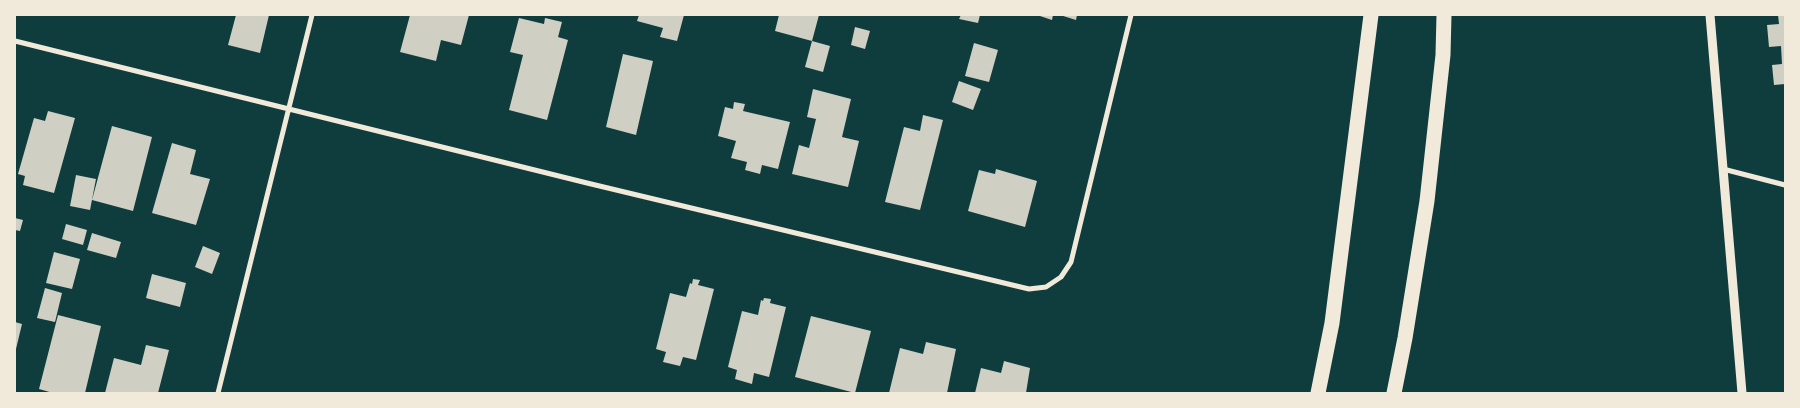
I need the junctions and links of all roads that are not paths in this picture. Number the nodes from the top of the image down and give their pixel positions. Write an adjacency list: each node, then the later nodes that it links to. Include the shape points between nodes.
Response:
1 (312, 15): 7 (street)
2 (1131, 15): 7 (street, via 1071,262 1061,277 1046,287 1029,289)
3 (1371, 15): 11 (highway, via 1332,323)
4 (1444, 15): 12 (highway, via 1443,55 1427,202)
5 (1710, 15): 8 (street)
6 (15, 41): 7 (street)
7 (288, 108): 10 (street)
8 (1722, 168): 9 (street); 13 (street)
9 (1785, 185)
10 (218, 393)
11 (1318, 393)
12 (1394, 393)
13 (1742, 393)

